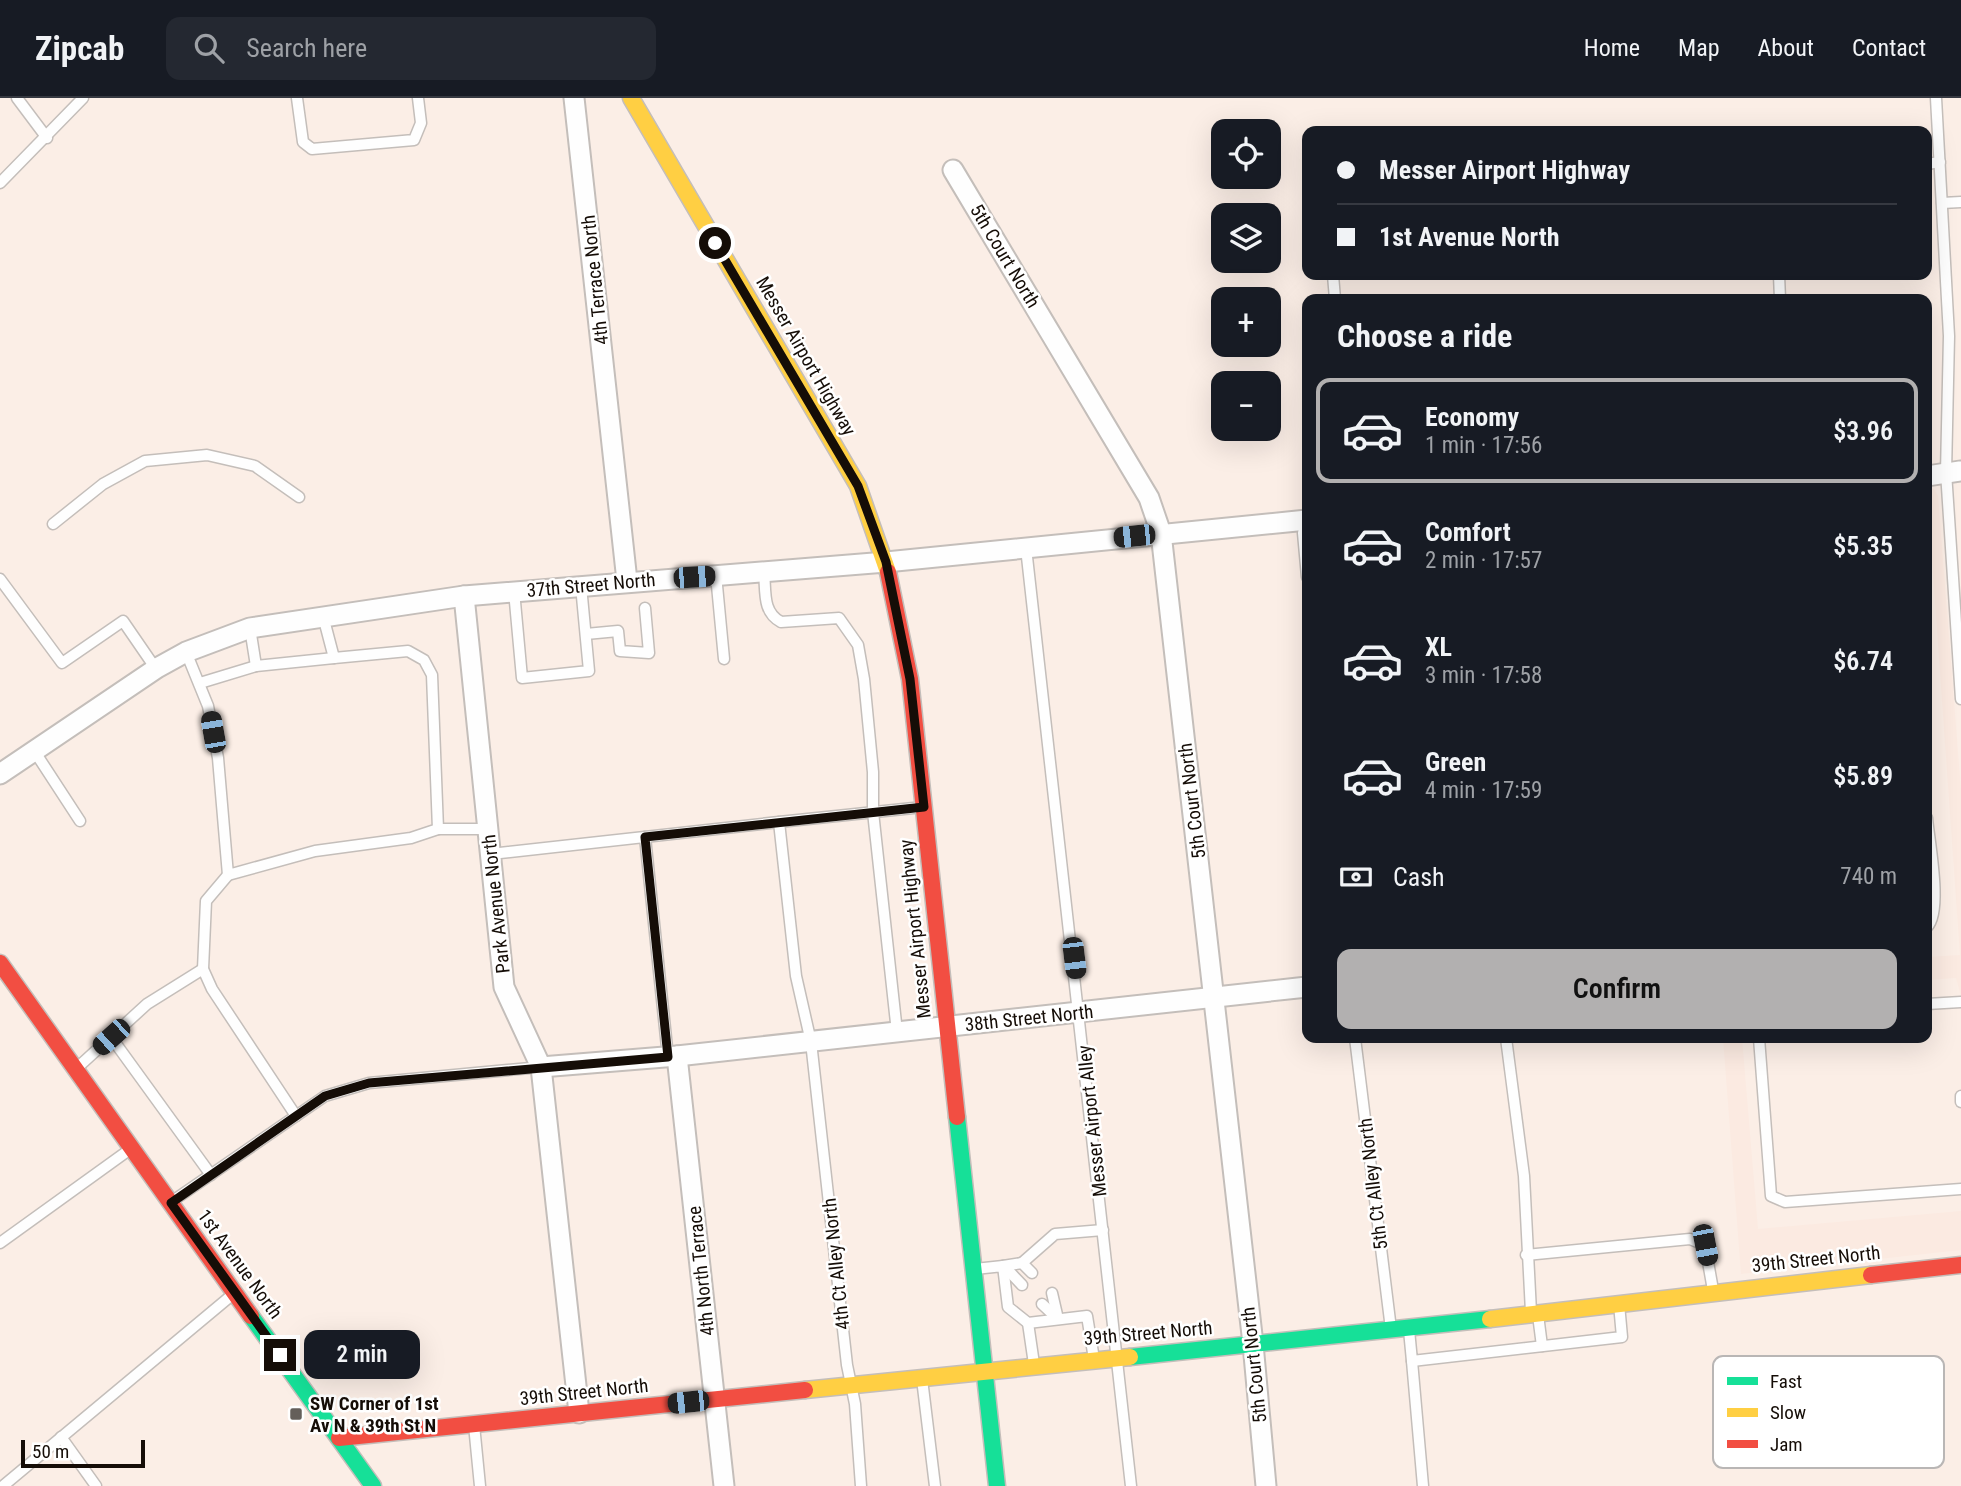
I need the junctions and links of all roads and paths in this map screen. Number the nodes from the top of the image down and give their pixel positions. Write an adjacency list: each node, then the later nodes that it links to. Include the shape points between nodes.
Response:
1 (17, 98): 8 (lane)
2 (83, 98): 8 (lane)
3 (297, 98): 4 (lane, via 303,142 312,149 414,140 421,123)
4 (418, 98)
5 (575, 98): 27 (street, 4th Terrace North)
6 (631, 98): 23 (main road, Messer Airport Highway, via 858,486)
7 (1936, 98): 9 (lane)
8 (47, 138): 12 (lane)
9 (1940, 162): 10 (lane); 14 (lane)
10 (1932, 163)
11 (953, 170): 21 (street, 5th Court North, via 1149,498)
12 (0, 183)
13 (1961, 202): 14 (lane)
14 (1942, 203): 15 (lane)
15 (1949, 335): 16 (lane); 17 (lane)
16 (1961, 335)
17 (1944, 473): 41 (lane)
18 (299, 497): 20 (lane, via 255,466 207,455 145,461 103,484)
19 (1302, 520): 21 (street, 37th Street North)
20 (53, 524)
21 (1161, 533): 22 (street, 37th Street North); 58 (street, 5th Court North)
22 (1026, 548): 23 (street, 37th Street North); 61 (lane, Messer Airport Alley)
23 (886, 562): 24 (street, 37th Street North); 44 (main road, Messer Airport Highway, via 910,679)
24 (764, 572): 25 (street, 37th Street North); 45 (lane, via 767,610 774,618 782,622 839,618 858,645 873,772)
25 (716, 575): 27 (street, 37th Street North); 37 (lane)
26 (0, 579): 39 (lane, via 61,663 123,621)
27 (627, 581): 28 (street, 37th Street North)
28 (581, 585): 29 (street, 37th Street North); 34 (lane)
29 (514, 592): 30 (street, 37th Street North); 34 (lane, via 522,678 589,671)
30 (464, 596): 32 (street, 37th Street North); 49 (street, Park Avenue North)
31 (645, 608): 34 (lane, via 649,653 620,651 618,631)
32 (323, 615): 33 (street, 37th Street North); 36 (lane)
33 (250, 628): 35 (street, 37th Street North); 38 (lane)
34 (586, 634)
35 (186, 652): 39 (street, 37th Street North); 40 (lane)
36 (334, 658): 38 (lane); 48 (lane, via 408,651 424,660 432,675)
37 (724, 659)
38 (256, 666): 40 (lane)
39 (156, 669): 42 (street, 37th Street North)
40 (200, 682): 53 (lane, via 218,758)
41 (1961, 699)
42 (35, 752): 43 (street, 37th Street North); 46 (lane)
43 (0, 774)
44 (924, 807): 45 (lane); 62 (main road, Messer Airport Highway)
45 (873, 811): 47 (lane); 63 (lane)
46 (80, 821)
47 (779, 822): 50 (lane); 65 (lane, 4th Ct Alley North, via 796,976)
48 (438, 829): 49 (lane); 53 (lane, via 411,838 315,851)
49 (488, 829): 51 (street, Park Avenue North)
50 (645, 837): 51 (lane); 69 (lane)
51 (491, 854): 70 (street, Park Avenue North, via 505,987)
52 (1932, 873): 54 (lane)
53 (228, 875): 56 (lane, via 206,901)
54 (1932, 922)
55 (0, 963): 71 (main road, 1st Avenue North)
56 (203, 969): 64 (lane, via 147,1004); 74 (lane)
57 (1302, 988): 58 (street, 38th Street North)
58 (1215, 997): 61 (street, 38th Street North); 98 (street, 5th Court North)
59 (1961, 1002): 60 (lane)
60 (1932, 1004)
61 (1080, 1012): 62 (street, 38th Street North); 79 (lane, Messer Airport Alley)
62 (947, 1027): 63 (street, 38th Street North); 85 (main road, Messer Airport Highway)
63 (897, 1032): 65 (street, 38th Street North)
64 (111, 1037): 71 (lane); 76 (lane)
65 (811, 1042): 69 (street, 38th Street North); 106 (lane, 4th Ct Alley North)
66 (1356, 1043): 97 (lane, 5th Ct Alley North)
67 (1507, 1043): 81 (lane, via 1524,1176)
68 (1759, 1043): 77 (lane, via 1771,1196 1785,1202)
69 (673, 1057): 70 (street, 38th Street North); 107 (street, 4th North Terrace)
70 (541, 1068): 74 (lane, via 369,1083 325,1096); 108 (street, Park Avenue North)
71 (76, 1069): 75 (main road, 1st Avenue North)
72 (1961, 1096): 73 (lane)
73 (1961, 1102)
74 (296, 1116): 76 (lane)
75 (132, 1148): 78 (main road, 1st Avenue North); 80 (lane)
76 (211, 1175): 78 (lane)
77 (1961, 1189)
78 (171, 1203): 89 (main road, 1st Avenue North)
79 (1104, 1230): 82 (lane, via 1055,1234); 100 (lane, Messer Airport Alley)
80 (0, 1243)
81 (1526, 1255): 88 (lane, via 1690,1239 1705,1245); 93 (lane)
82 (1022, 1263): 84 (lane); 86 (lane)
83 (1961, 1265): 88 (main road, 39th Street North)
84 (1003, 1266): 85 (lane); 87 (lane); 95 (lane, via 1008,1307)
85 (974, 1269): 104 (main road, Messer Airport Highway)
86 (1032, 1273)
87 (1021, 1285)
88 (1713, 1292): 92 (main road, 39th Street North)
89 (235, 1293): 110 (lane); 111 (main road, 1st Avenue North)
90 (1052, 1293): 94 (lane)
91 (1042, 1304): 94 (lane)
92 (1619, 1304): 93 (main road, 39th Street North); 99 (lane, via 1622,1337)
93 (1534, 1312): 96 (main road, 39th Street North); 99 (lane)
94 (1058, 1319): 95 (lane); 101 (lane, via 1087,1316)
95 (1028, 1323): 103 (lane)
96 (1409, 1327): 97 (main road, 39th Street North); 102 (lane)
97 (1391, 1329): 98 (main road, 39th Street North)
98 (1253, 1344): 100 (main road, 39th Street North); 121 (street, 5th Court North)
99 (1542, 1346): 102 (lane)
100 (1118, 1357): 101 (main road, 39th Street North); 120 (lane, Messer Airport Alley)
101 (1094, 1359): 103 (main road, 39th Street North)
102 (1412, 1361): 122 (lane)
103 (1034, 1366): 104 (main road, 39th Street North)
104 (986, 1371): 105 (main road, 39th Street North); 119 (main road, Messer Airport Highway)
105 (922, 1378): 106 (main road, 39th Street North); 118 (lane)
106 (851, 1385): 107 (main road, 39th Street North); 117 (lane, 4th Ct Alley North)
107 (716, 1400): 108 (main road, 39th Street North); 116 (street, 4th North Terrace)
108 (579, 1413): 109 (main road, 39th Street North)
109 (474, 1424): 111 (main road, 39th Street North); 115 (lane)
110 (61, 1437): 112 (lane); 113 (lane)
111 (339, 1438): 114 (main road, 1st Avenue North)
112 (3, 1486)
113 (96, 1486)
114 (373, 1486)
115 (480, 1486)
116 (724, 1486)
117 (861, 1486)
118 (935, 1486)
119 (997, 1486)
120 (1131, 1486)
121 (1266, 1486)
122 (1423, 1486)

